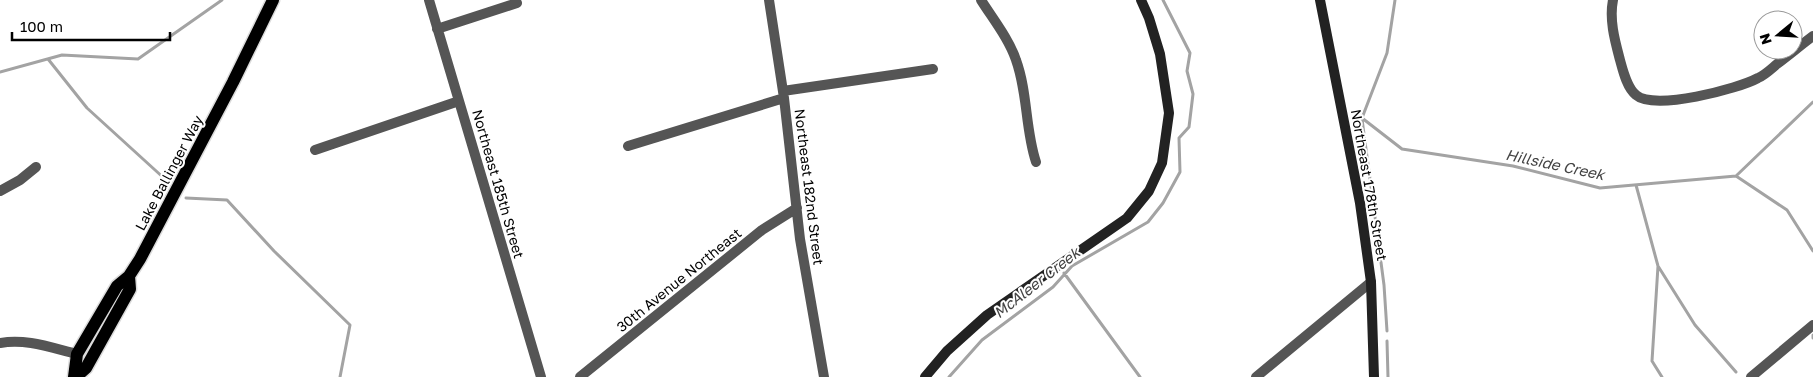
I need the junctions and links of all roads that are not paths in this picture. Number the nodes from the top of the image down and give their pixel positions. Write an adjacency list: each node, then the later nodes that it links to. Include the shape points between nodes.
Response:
1 (273, 0): 20 (main road, Lake Ballinger Way)
2 (429, 0): 9 (street, Northeast 185th Street)
3 (769, 0): 12 (street, Northeast 182nd Street)
4 (981, 0): 16 (street, via 1016,59 1024,92 1030,145)
5 (1140, 0): 29 (street, via 1160,54 1169,113 1162,163 1149,191 1127,218 987,315 947,351)
6 (1320, 0): 21 (street, Northeast 178th Street, via 1360,203)
7 (1613, 0): 10 (street, via 1614,37 1627,81 1636,95 1648,100 1668,101 1702,95 1759,78)
8 (517, 3): 9 (street)
9 (437, 29): 13 (street, Northeast 185th Street)
10 (1813, 36)
11 (933, 69): 12 (street)
12 (783, 94): 14 (street); 19 (street, Northeast 182nd Street)
13 (459, 101): 15 (street); 26 (street, Northeast 185th Street)
14 (628, 146)
15 (315, 150)
16 (1036, 162)
17 (36, 167): 18 (street)
18 (0, 191)
19 (797, 208): 27 (street, 30th Avenue Northeast, via 762,230); 28 (street, Northeast 182nd Street)
20 (129, 276): 24 (main road, Lake Ballinger Way, via 117,286); 25 (main road, Lake Ballinger Way, via 130,289 86,368)
21 (1371, 282): 30 (street); 31 (street, Northeast 178th Street)
22 (1813, 325): 32 (street)
23 (0, 343): 24 (street, via 16,341)
24 (77, 354): 25 (main road, Lake Ballinger Way)
25 (75, 377)
26 (541, 377)
27 (580, 377)
28 (824, 377)
29 (925, 377)
30 (1256, 377)
31 (1374, 377)
32 (1751, 377)

